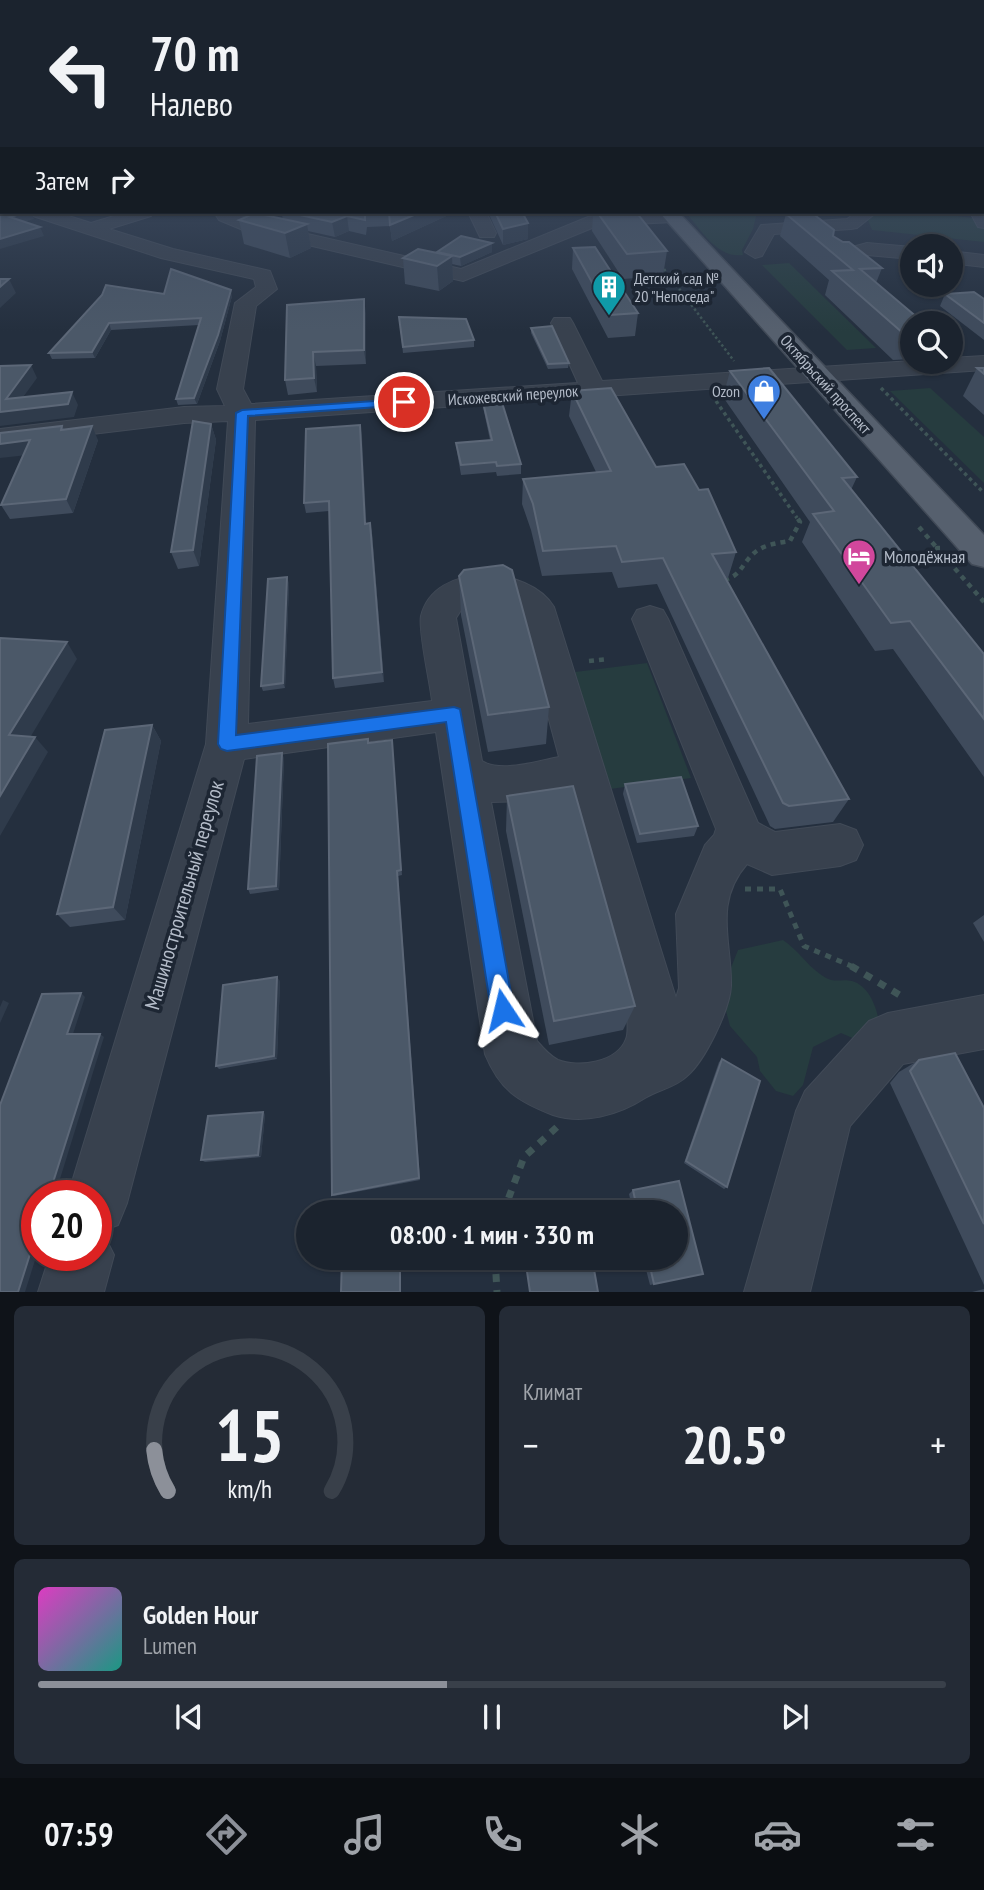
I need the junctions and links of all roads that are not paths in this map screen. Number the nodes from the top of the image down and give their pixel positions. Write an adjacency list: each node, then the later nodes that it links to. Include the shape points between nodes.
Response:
1 (45, 214): 8 (street)
2 (139, 214): 8 (street)
3 (224, 214): 5 (street, via 249,226 463,275 594,221)
4 (478, 214): 9 (street)
5 (670, 214): 15 (main road, Октябрьский проспект)
6 (865, 214): 7 (street, via 851,224)
7 (815, 224): 11 (street, via 799,244); 11 (street, via 767,229)
8 (90, 229): 22 (street, via 168,254 262,275 267,289 246,303 230,389)
9 (487, 233)
10 (900, 252): 12 (street, via 867,249)
11 (755, 253): 15 (street)
12 (837, 257)
13 (963, 259): 14 (street)
14 (984, 261)
15 (718, 265): 20 (main road, Октябрьский проспект)
16 (562, 323): 21 (street)
17 (963, 364): 18 (street, Искожевский переулок)
18 (982, 365)
19 (900, 368): 20 (street, Искожевский переулок)
20 (816, 375): 21 (street, Искожевский переулок); 24 (main road, Октябрьский проспект)
21 (594, 390): 22 (street, Искожевский переулок)
22 (242, 413): 23 (street, Искожевский переулок, via 184,415); 27 (street, Машиностроительный переулок)
23 (0, 437)
24 (984, 556)
25 (650, 620): 30 (street, via 736,818)
26 (454, 714): 27 (street); 28 (street); 29 (street, via 440,608 456,594 480,588 520,592 536,607)
27 (227, 744): 34 (street, Машиностроительный переулок)
28 (463, 768): 29 (street, via 486,784); 33 (street, via 512,1054 522,1068 545,1084 578,1091)
29 (585, 771): 33 (street, via 654,1012 651,1051)
30 (738, 836): 31 (street, via 772,854); 33 (street, via 721,860 700,914 705,988 698,1014 668,1057)
31 (840, 845)
32 (967, 1025): 37 (lane, via 888,1040 825,1111)
33 (611, 1085)
34 (103, 1180)
35 (77, 1271): 36 (street)
36 (71, 1292)
37 (776, 1292)

